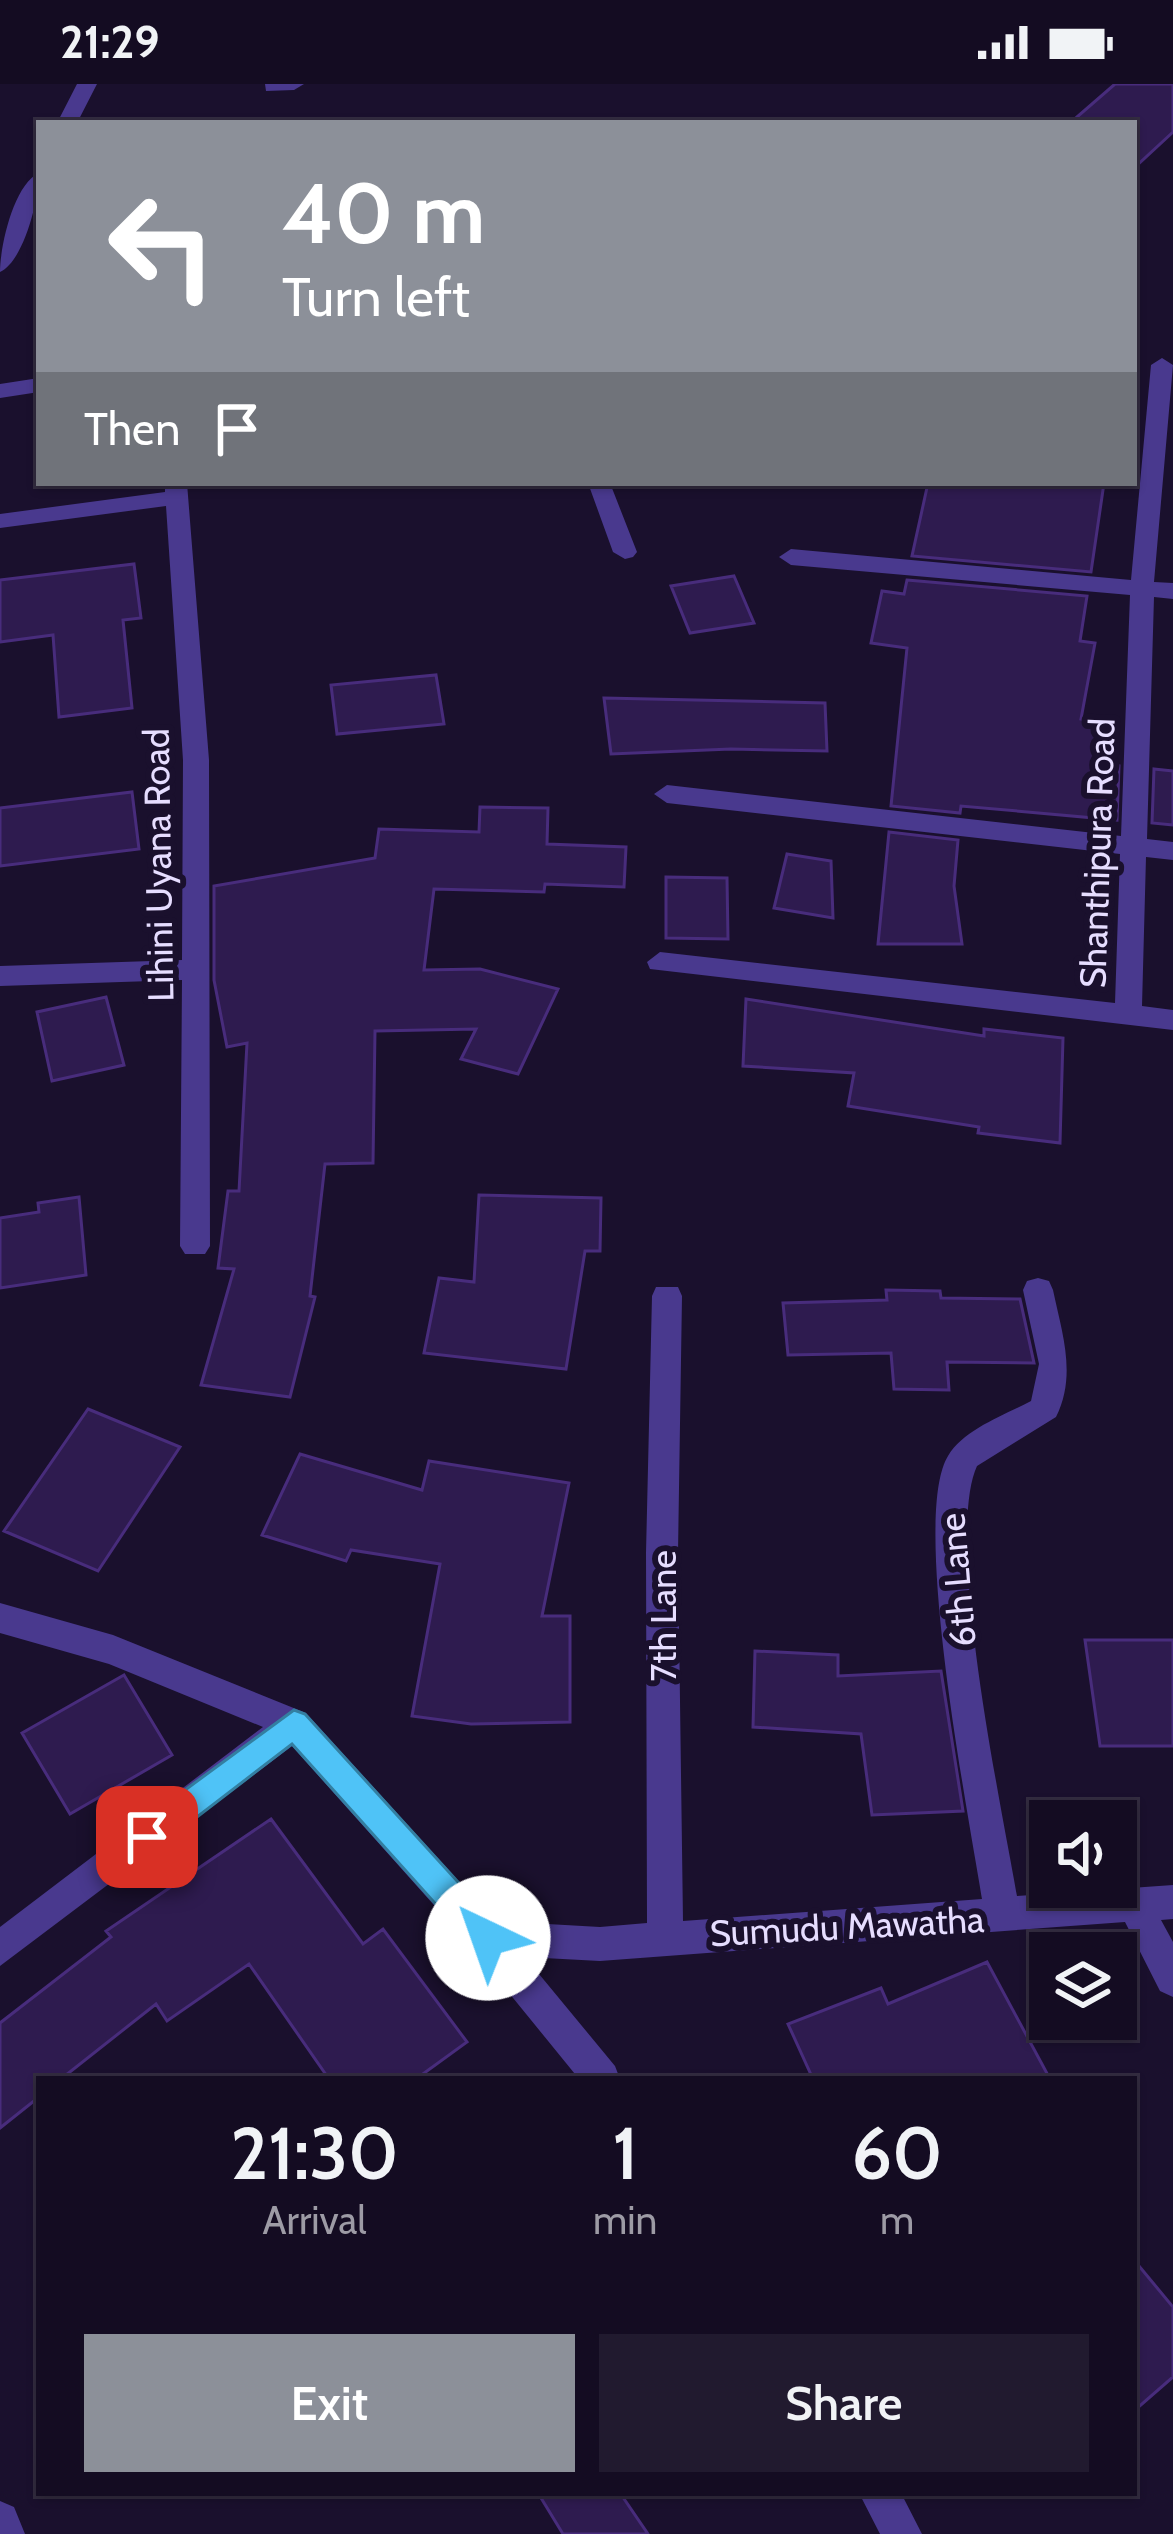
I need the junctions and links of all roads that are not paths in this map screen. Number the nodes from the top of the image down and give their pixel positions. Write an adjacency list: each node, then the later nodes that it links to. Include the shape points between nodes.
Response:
1 (87, 84): 2 (street)
2 (69, 120)
3 (36, 186): 4 (street)
4 (0, 266)
5 (1137, 362): 6 (street)
6 (1167, 366): 14 (street, Shanthipura Road)
7 (36, 385): 8 (street)
8 (0, 391)
9 (599, 486): 12 (street)
10 (176, 491): 11 (street); 20 (street, Lihini Uyana Road, via 196,760)
11 (0, 521)
12 (625, 552)
13 (791, 557): 14 (street)
14 (1142, 588): 15 (street); 17 (street, Shanthipura Road)
15 (1173, 591)
16 (667, 794): 17 (street)
17 (1133, 846): 18 (street); 22 (street, Shanthipura Road)
18 (1173, 851)
19 (660, 962): 22 (street, Shanthipura Road)
20 (196, 970): 21 (street); 24 (street, Lihini Uyana Road)
21 (0, 976)
22 (1128, 1016): 23 (street)
23 (1173, 1020)
24 (195, 1246)
25 (1038, 1290): 33 (street, 6th Lane, via 1054,1364 1045,1408 961,1460 950,1494 967,1703)
26 (667, 1296): 34 (street, 7th Lane)
27 (0, 1618): 28 (street, via 113,1650)
28 (294, 1724): 35 (street); 36 (street)
29 (1173, 1902): 30 (street, Sumudu Mawatha)
30 (1137, 1905)
31 (1105, 1908): 33 (street, Sumudu Mawatha)
32 (1137, 1908): 37 (street)
33 (1003, 1918): 34 (street, Sumudu Mawatha)
34 (665, 1936): 35 (street, Sumudu Mawatha, via 600,1944)
35 (488, 1938): 38 (street)
36 (0, 1949)
37 (1173, 1979)
38 (600, 2076)
39 (881, 2496): 42 (street)
40 (0, 2521): 41 (street)
41 (5, 2534)
42 (902, 2534)

